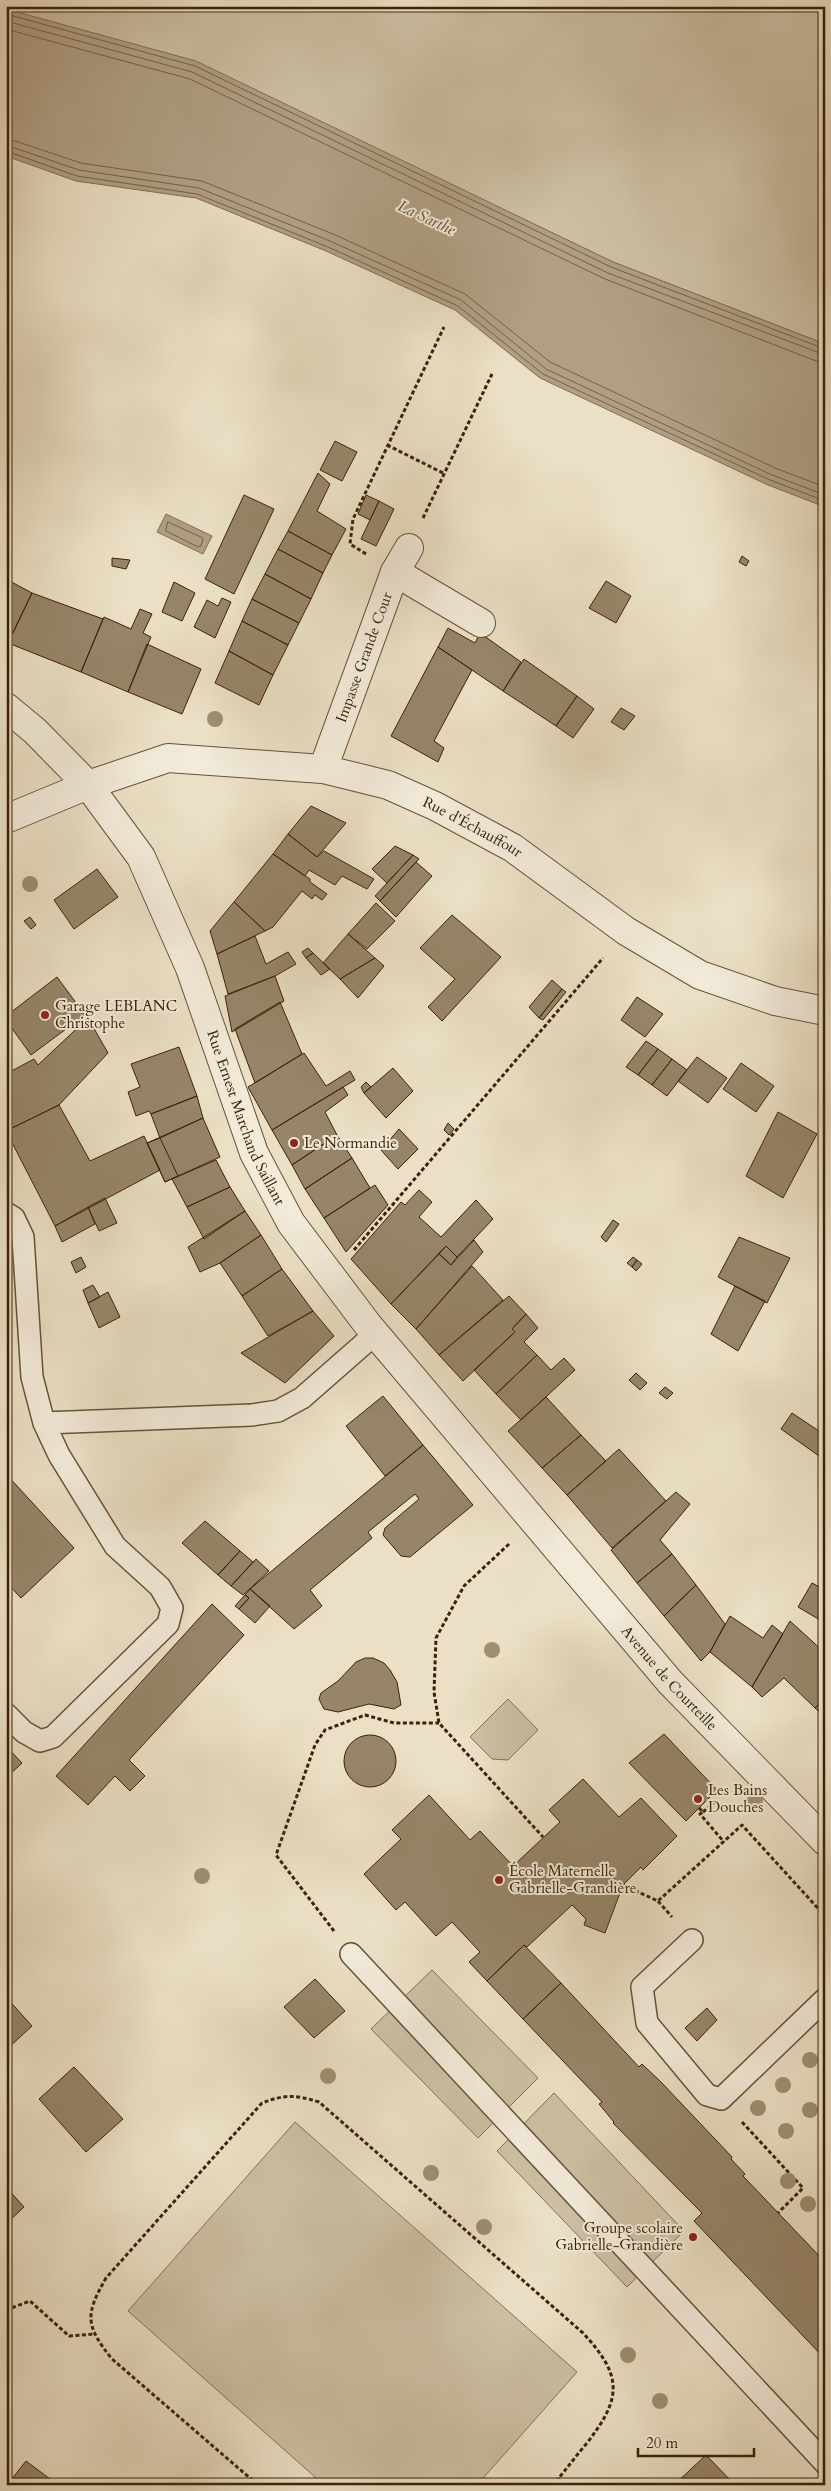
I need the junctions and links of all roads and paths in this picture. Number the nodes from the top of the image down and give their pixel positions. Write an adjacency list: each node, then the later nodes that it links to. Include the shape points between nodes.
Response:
1 (444, 327): 3 (path)
2 (492, 374): 4 (path)
3 (387, 445): 4 (path); 6 (path, via 353,519 350,544)
4 (445, 474): 5 (path)
5 (409, 548): 6 (street, Impasse Grande Cour)
6 (395, 572): 7 (street); 9 (street, Impasse Grande Cour)
7 (481, 623)
8 (6, 707): 10 (street, Rue Ernest Marchand Saillant, via 35,731)
9 (323, 769): 10 (street, Rue d'Échauffour, via 168,758); 12 (street, Rue d'Échauffour, via 388,785 435,806 513,848)
10 (88, 785): 11 (street, Rue d'Échauffour); 15 (street, Rue Ernest Marchand Saillant, via 140,856 190,968 254,1153 291,1223)
11 (6, 819)
12 (626, 931): 13 (street, Rue d'Échauffour, via 700,975 775,1001); 15 (path)
13 (825, 1011)
14 (6, 1213): 17 (lane, via 14,1218 23,1237 32,1377)
15 (331, 1277): 16 (street, Rue Ernest Marchand Saillant)
16 (375, 1334): 17 (lane, via 302,1398 278,1411 252,1415); 18 (street, Rue Ernest Marchand Saillant)
17 (44, 1423): 19 (lane, via 59,1455 115,1546 160,1587 172,1608 168,1624 53,1736 40,1741 24,1732)
18 (529, 1513): 20 (path, via 464,1586 436,1638 434,1678); 25 (street, Avenue de Courteille, via 670,1682)
19 (6, 1714)
20 (439, 1723): 24 (path); 30 (path, via 394,1723 365,1715 325,1730 315,1745 276,1855)
21 (730, 1804): 23 (path, via 724,1810 716,1801)
22 (699, 1808): 23 (path)
23 (703, 1812): 26 (path, via 700,1814)
24 (543, 1837)
25 (825, 1841)
26 (724, 1842): 27 (path, via 658,1901); 28 (path, via 742,1825)
27 (623, 1885)
28 (825, 1916)
29 (692, 1940): 32 (lane, via 642,1987 647,2023 707,2095)
30 (351, 1954): 36 (lane)
31 (825, 1999): 32 (lane)
32 (721, 2099): 33 (path, via 803,2188)
33 (778, 2213)
34 (6, 2310): 35 (path, via 30,2301 69,2336)
35 (94, 2334): 37 (path, via 90,2314 106,2278 262,2103 276,2097 298,2096 319,2102 600,2352 614,2390 610,2409); 38 (path, via 112,2359)
36 (825, 2463)
37 (558, 2478): 39 (path); 40 (path)
38 (258, 2485)
39 (553, 2485)
40 (564, 2485)

